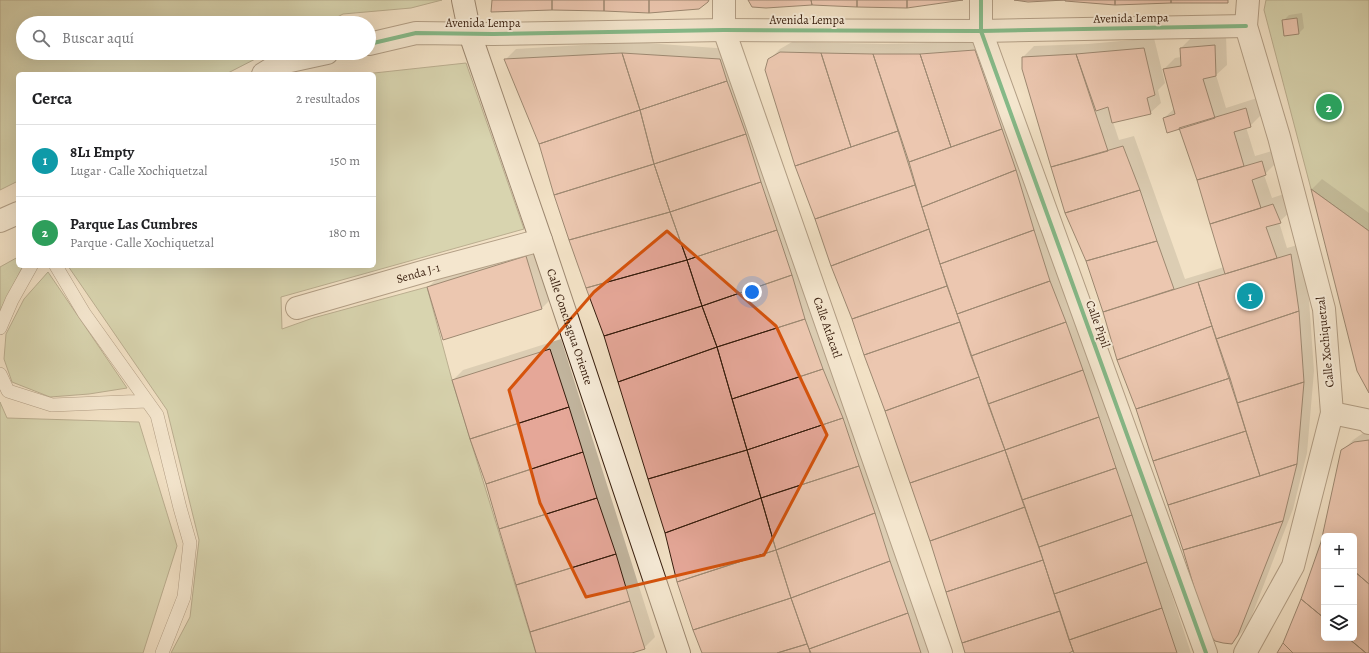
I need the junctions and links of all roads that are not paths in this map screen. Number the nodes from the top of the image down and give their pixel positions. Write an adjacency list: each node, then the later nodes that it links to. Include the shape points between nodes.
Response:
1 (464, 0): 8 (street, Calle Conchagua Oriente)
2 (724, 0): 6 (street, Calle Atlacatl)
3 (981, 0): 7 (street, Calle Pipil)
4 (1248, 0): 5 (street, Calle Xochiquetzal)
5 (1246, 26): 7 (street, Avenida Lempa); 21 (street, Calle Xochiquetzal, via 1279,137 1324,309)
6 (724, 30): 7 (street, Avenida Lempa); 8 (street, Avenida Lempa); 25 (street, Calle Atlacatl)
7 (981, 31): 26 (street, Calle Pipil)
8 (470, 34): 9 (street, Avenida Lempa, via 416,33); 14 (street, Calle Conchagua Oriente)
9 (376, 42)
10 (295, 60): 11 (street, via 281,63)
11 (266, 72)
12 (16, 214): 13 (street)
13 (0, 222)
14 (541, 240): 17 (street, Senda J-1); 24 (street, Calle Conchagua Oriente)
15 (30, 268): 18 (lane)
16 (57, 268): 20 (lane, via 84,313)
17 (297, 308)
18 (0, 328)
19 (0, 374): 20 (lane, via 8,391 52,405)
20 (147, 401): 23 (lane, via 157,415 190,543 184,597)
21 (1332, 413): 22 (street, via 1366,420); 27 (street, Calle Xochiquetzal, via 1293,566)
22 (1369, 423)
23 (162, 653)
24 (679, 653)
25 (941, 653)
26 (1206, 653)
27 (1245, 653)

